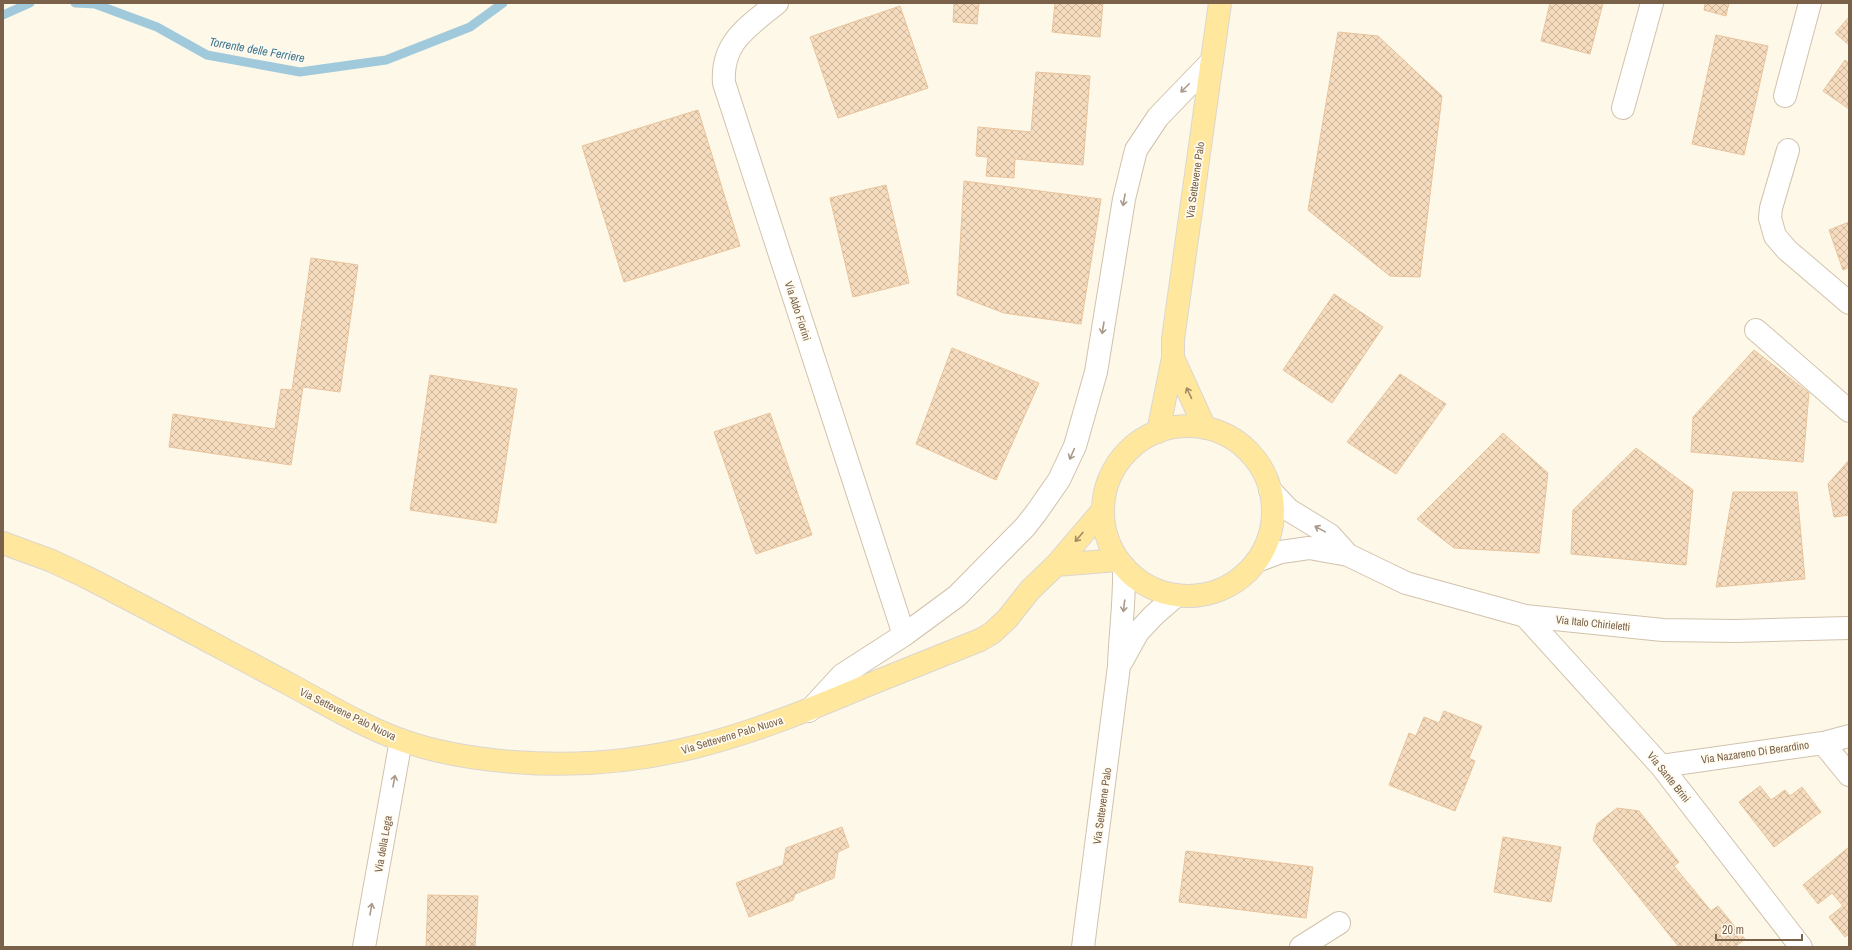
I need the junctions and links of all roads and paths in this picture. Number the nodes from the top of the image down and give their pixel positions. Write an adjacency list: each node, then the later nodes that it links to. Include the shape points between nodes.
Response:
1 (777, 3): 25 (street, Via Aldo Fiorini, via 732,44 724,63 724,83)
2 (1220, 3): 5 (main road, Via Settevene Palo)
3 (1652, 3): 7 (street)
4 (1810, 3): 6 (street)
5 (1212, 61): 11 (main road, Via Settevene Palo, via 1173,339); 25 (street, one-way to 25, via 1158,117 1136,150 1124,199 1096,372 1075,446 1059,480 1025,527 957,596)
6 (1785, 96)
7 (1623, 108)
8 (1788, 150): 9 (street, via 1771,208 1770,218 1776,236 1787,250)
9 (1849, 303)
10 (1756, 330): 12 (street)
11 (1173, 358): 13 (main road, one-way to 11); 14 (main road)
12 (1849, 411)
13 (1205, 428): 14 (main road, via 1180,427); 15 (main road, via 1228,436 1248,451 1263,472)
14 (1158, 432): 16 (main road, via 1139,442 1120,461 1107,485)
15 (1270, 490): 18 (street, one-way to 15, via 1330,535 1289,510); 19 (main road, via 1273,513 1268,538)
16 (1103, 510): 20 (main road, via 1110,547); 21 (main road, Via Settevene Palo Nuova, one-way to 21)
17 (3, 543): 29 (main road, Via Settevene Palo Nuova, via 84,576 353,718)
18 (1348, 555): 19 (street, via 1309,548 1281,552); 23 (street, Via Italo Chirieletti, via 1406,583)
19 (1257, 561): 22 (main road, via 1241,578 1216,592 1197,596)
20 (1121, 564): 21 (main road); 22 (main road, via 1144,584); 26 (street, Via Settevene Palo, one-way to 26, via 1125,596)
21 (1056, 565): 27 (main road, Via Settevene Palo Nuova, via 992,633)
22 (1176, 596): 26 (street, via 1154,614 1138,632)
23 (1525, 616): 24 (street, Via Italo Chirieletti, via 1663,630); 31 (street, Via Sante Brini)
24 (1849, 628)
25 (904, 635): 27 (street, via 842,675)
26 (1119, 666): 35 (street, Via Settevene Palo)
27 (809, 711): 29 (main road, Via Settevene Palo Nuova, via 701,747 609,762 555,764 498,761 448,753)
28 (1849, 736): 30 (street, Via Nazareno Di Berardino)
29 (401, 740): 34 (street, Via della Lega, one-way to 29)
30 (1823, 742): 31 (street, Via Nazareno Di Berardino); 32 (street)
31 (1661, 766): 37 (street, Via Sante Brini)
32 (1849, 775)
33 (1339, 923): 36 (street)
34 (364, 947)
35 (1083, 947)
36 (1301, 947)
37 (1801, 947)

